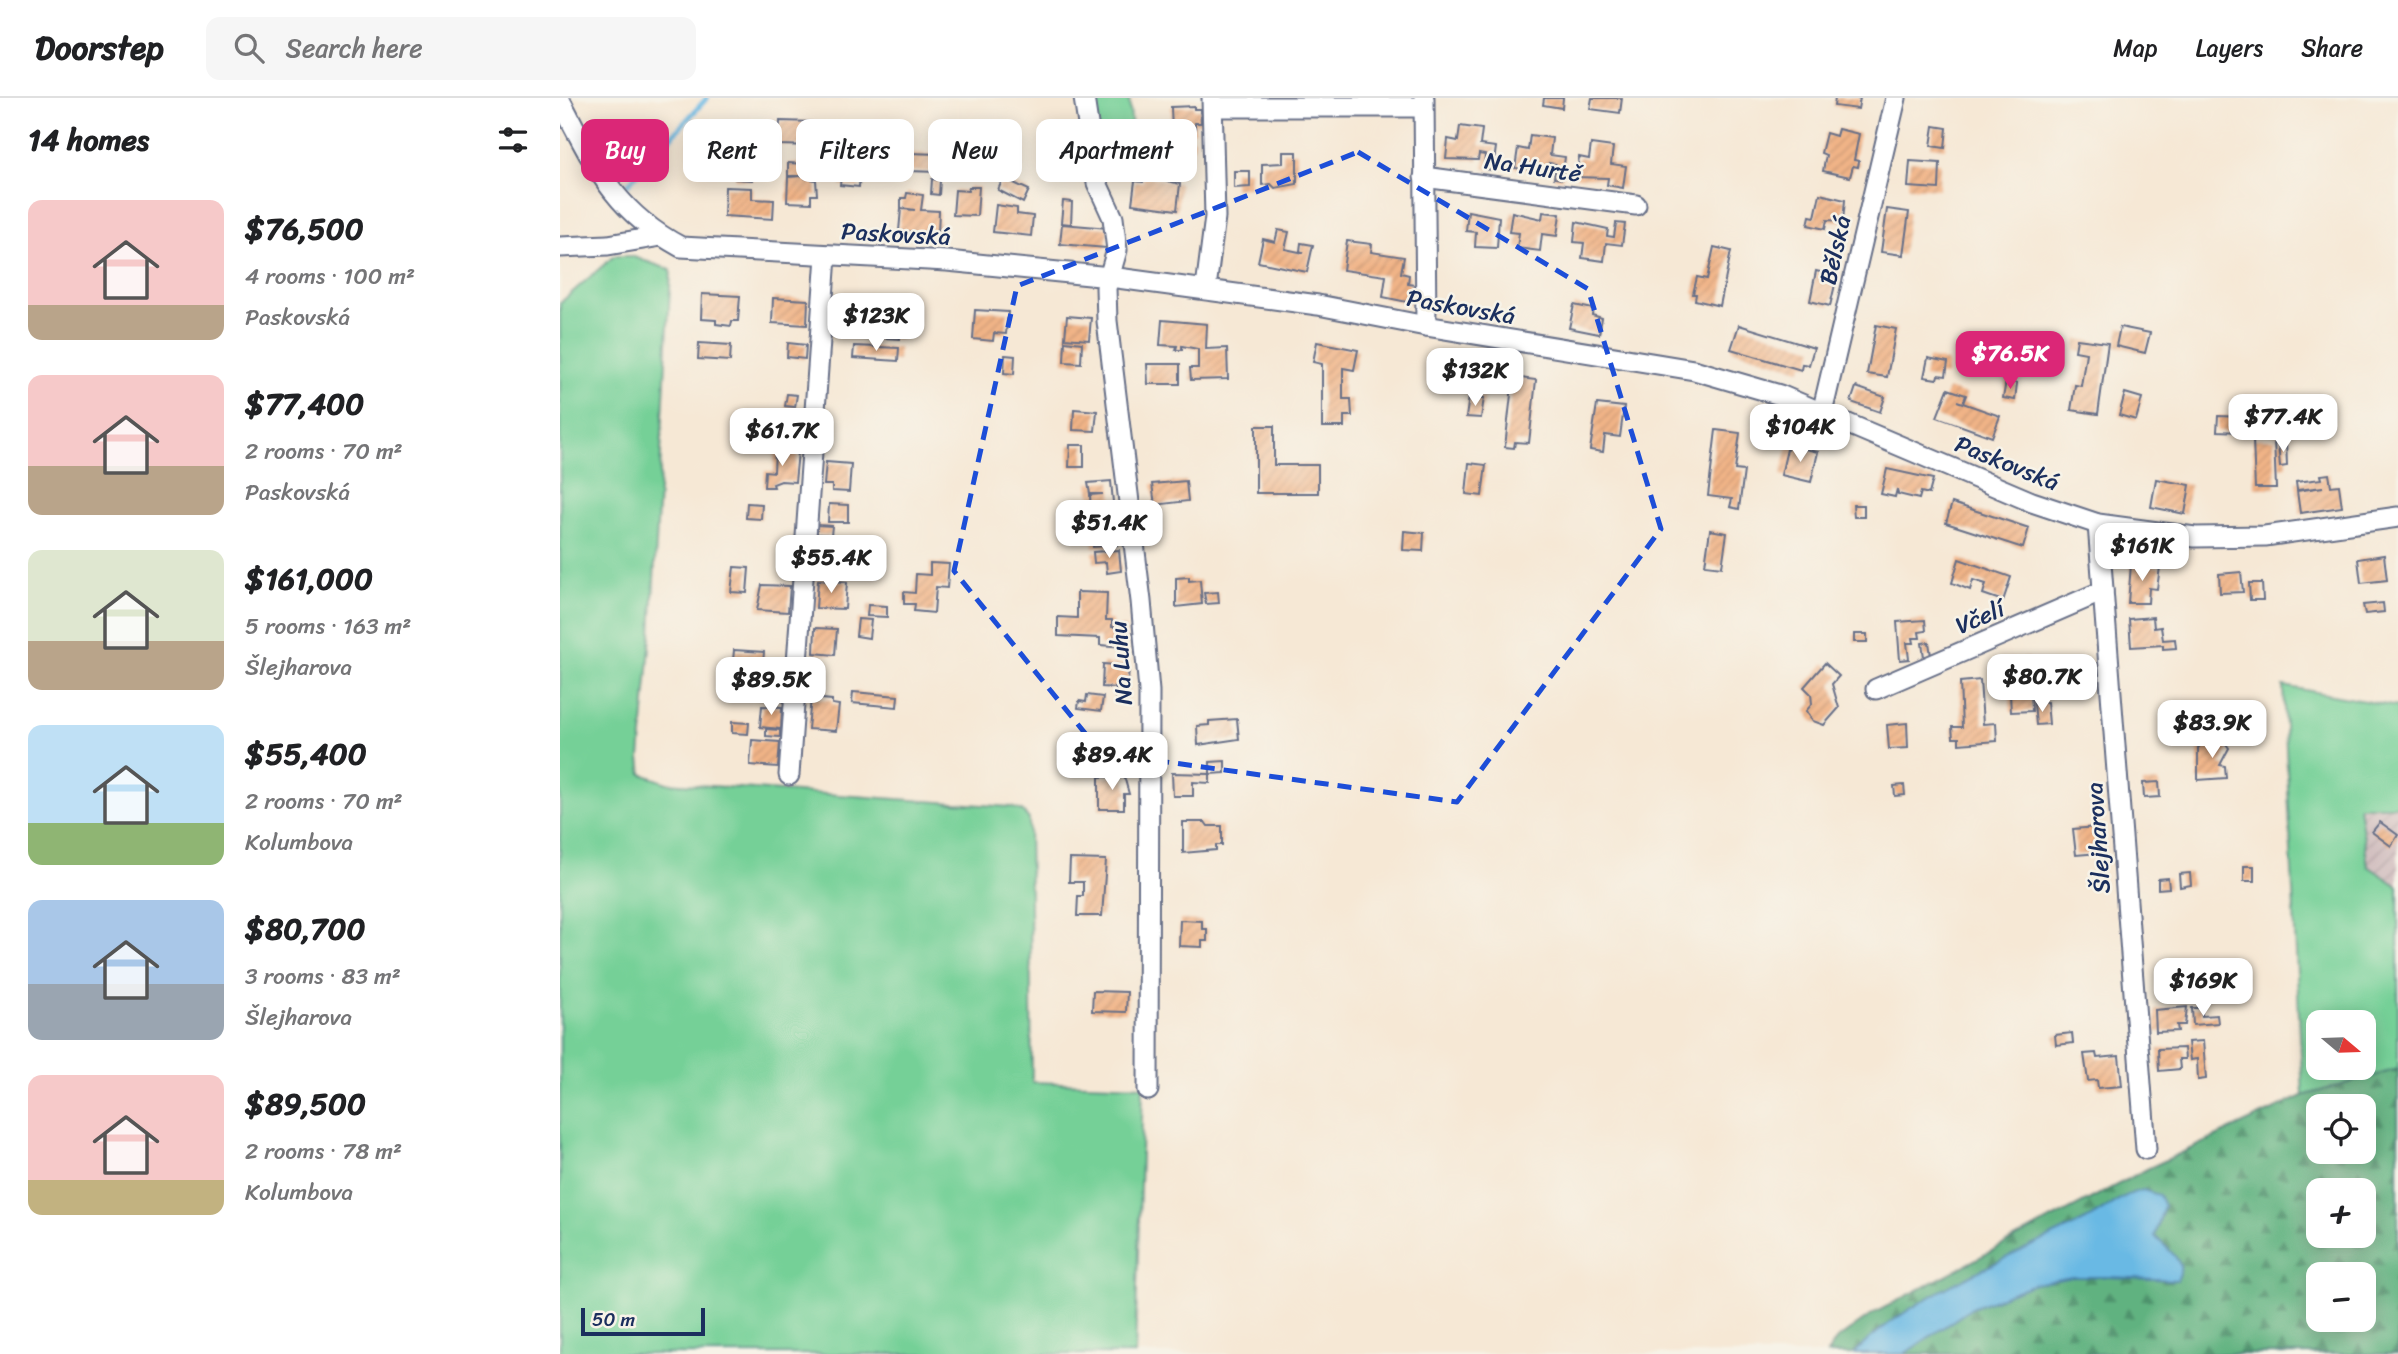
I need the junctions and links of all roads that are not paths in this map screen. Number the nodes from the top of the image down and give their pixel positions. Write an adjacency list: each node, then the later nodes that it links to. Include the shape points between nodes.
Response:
1 (1084, 98): 11 (street, Na Luhu, via 1097,183 1113,218 1117,250)
2 (1896, 98): 14 (street, Bělská)
3 (560, 100): 8 (street, Paskovská, via 607,187)
4 (1212, 103): 5 (street); 12 (street, via 1215,217)
5 (1424, 103): 6 (street)
6 (1424, 177): 7 (street, Na Hurtě); 13 (street)
7 (1636, 205)
8 (661, 236): 9 (street); 10 (street, Paskovská, via 698,250)
9 (569, 247)
10 (826, 256): 11 (street, Paskovská, via 947,261); 19 (street)
11 (1110, 276): 12 (street, Paskovská); 20 (street, Na Luhu, via 1107,321 1149,691)
12 (1206, 288): 13 (street, Paskovská)
13 (1426, 326): 14 (street, Paskovská, via 1694,370 1742,382)
14 (1822, 413): 16 (street, Paskovská, via 2032,502)
15 (2398, 517): 16 (street, Paskovská, via 2265,536 2195,537)
16 (2098, 524): 17 (street, Šlejharova)
17 (2103, 591): 18 (street, Včelí); 21 (street, Šlejharova)
18 (1877, 689)
19 (789, 775)
20 (1148, 1090)
21 (2146, 1149)

